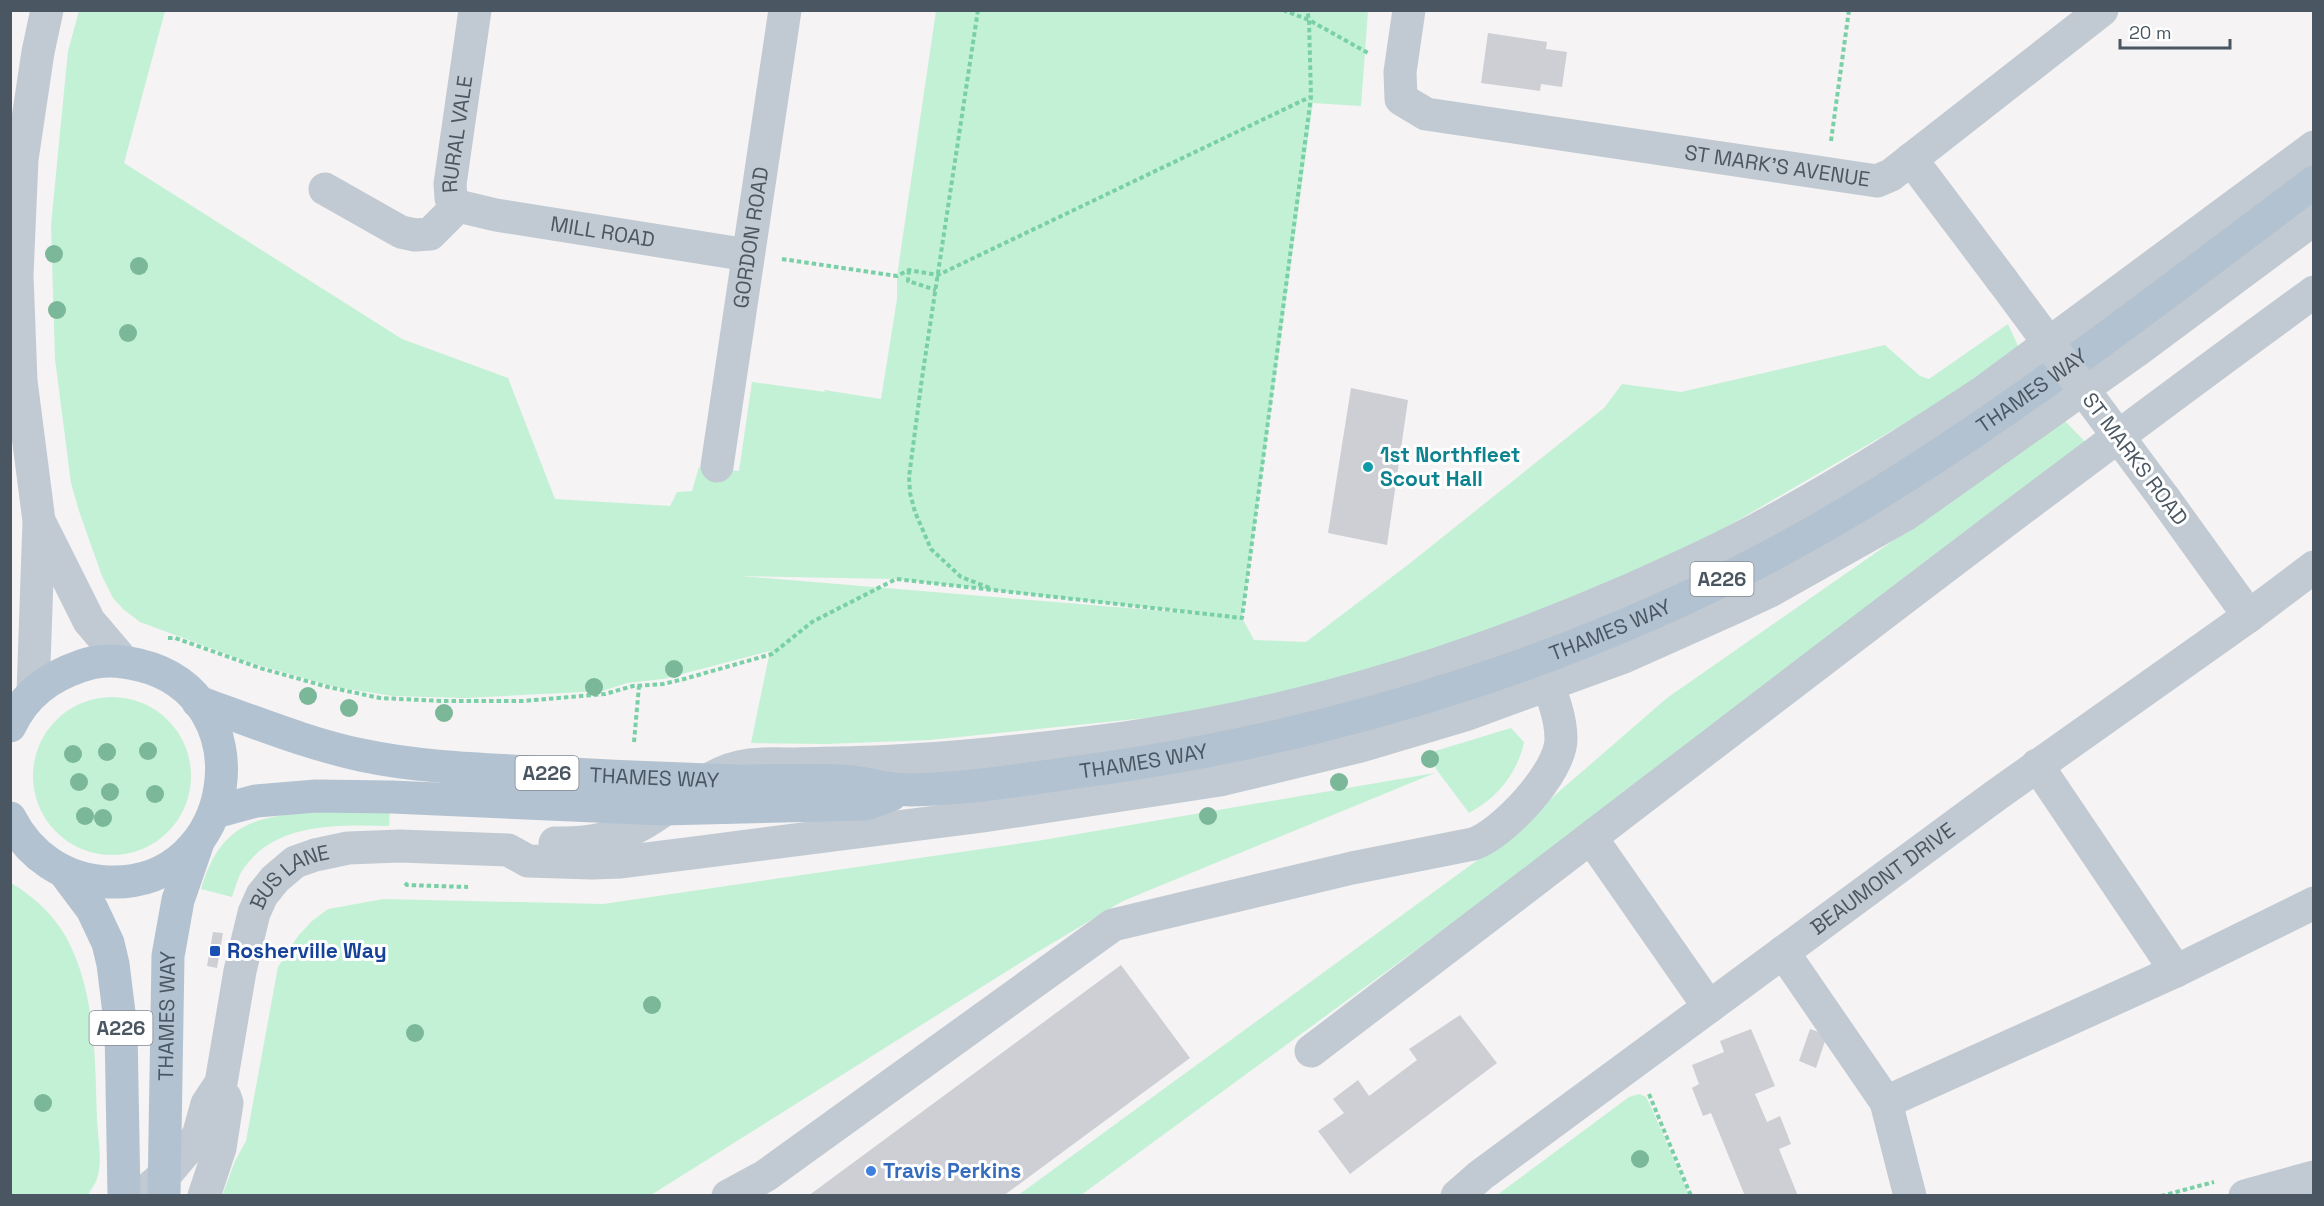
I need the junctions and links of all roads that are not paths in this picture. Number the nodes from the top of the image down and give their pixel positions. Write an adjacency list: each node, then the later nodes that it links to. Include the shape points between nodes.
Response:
1 (47, 10): 7 (street)
2 (475, 10): 11 (street, RURAL VALE, via 450,184 451,198)
3 (784, 10): 13 (street, GORDON ROAD)
4 (1408, 10): 8 (street, ST MARK'S AVENUE, via 1400,85 1426,114 1877,181)
5 (2102, 10): 8 (street, ST MARK'S AVENUE)
6 (2313, 147): 26 (street, via 1983,392 1909,440 1772,522 1577,613 1373,684 1174,730 969,756 751,765)
7 (16, 159): 17 (street, via 21,381)
8 (1911, 159): 15 (street, ST MARKS ROAD, bridge)
9 (2313, 182): 21 (main road, THAMES WAY / A226, via 2037,388 1867,500 1793,544 1602,634)
10 (325, 189): 11 (street, RURAL VALE, via 415,236 433,232)
11 (458, 206): 13 (street, MILL ROAD)
12 (2313, 219): 21 (street, via 2139,350 1905,515 1772,590 1624,657)
13 (748, 255): 16 (street, GORDON ROAD)
14 (2313, 292): 15 (street)
15 (2116, 435): 19 (street, ST MARKS ROAD, bridge); 31 (street)
16 (717, 466)
17 (39, 521): 20 (street, via 89,621); 22 (street)
18 (2313, 567): 19 (street, BEAUMONT DRIVE)
19 (2249, 616): 25 (street, BEAUMONT DRIVE)
20 (123, 661): 22 (main road, via 91,662 70,669); 23 (main road, via 169,677)
21 (1543, 672): 27 (main road, THAMES WAY / A226, via 1438,693 1359,717 1168,759); 34 (street, via 1465,715 1257,772 1171,788 983,816 621,861 528,861); 48 (street, via 1559,721 1559,751 1527,802 1486,840 1113,925 765,1176)
22 (33, 693): 24 (main road)
23 (198, 702): 26 (main road, THAMES WAY / A226, via 301,740 373,757 491,770); 29 (main road, via 214,727 222,755 222,784)
24 (10, 726)
25 (2037, 765): 37 (street, BEAUMONT DRIVE); 38 (street)
26 (708, 780): 27 (main road, THAMES WAY / A226, via 846,781); 28 (street)
27 (905, 790): 28 (main road, THAMES WAY / A226, via 866,804)
28 (663, 809): 29 (main road, THAMES WAY / A226, via 316,796 256,801); 34 (street, via 642,824 603,839 522,842)
29 (215, 812): 32 (main road)
30 (10, 818): 33 (main road)
31 (1592, 839): 39 (street); 40 (street)
32 (198, 841): 35 (main road, via 177,861 152,876 123,882 94,881); 44 (main road, THAMES WAY / A226, via 178,900 168,956)
33 (21, 847): 35 (main road)
34 (508, 850): 41 (street, BUS LANE, via 362,847 315,855 290,865 267,888 254,913)
35 (65, 873): 45 (main road, A226, via 92,909 113,964 121,1039)
36 (2313, 903): 38 (street)
37 (1783, 952): 39 (street, BEAUMONT DRIVE); 42 (street)
38 (2176, 971): 42 (street)
39 (1709, 1007): 49 (street, BEAUMONT DRIVE)
40 (1311, 1051)
41 (221, 1083): 44 (street, BUS LANE, via 207,1104 196,1140); 47 (street, BUS LANE, via 226,1114 217,1160)
42 (1886, 1102): 50 (street)
43 (2313, 1178): 51 (street)
44 (165, 1185): 46 (street, BUS LANE)
45 (124, 1196)
46 (140, 1196)
47 (204, 1196)
48 (729, 1196)
49 (1457, 1196)
50 (1910, 1196)
51 (2245, 1196)

